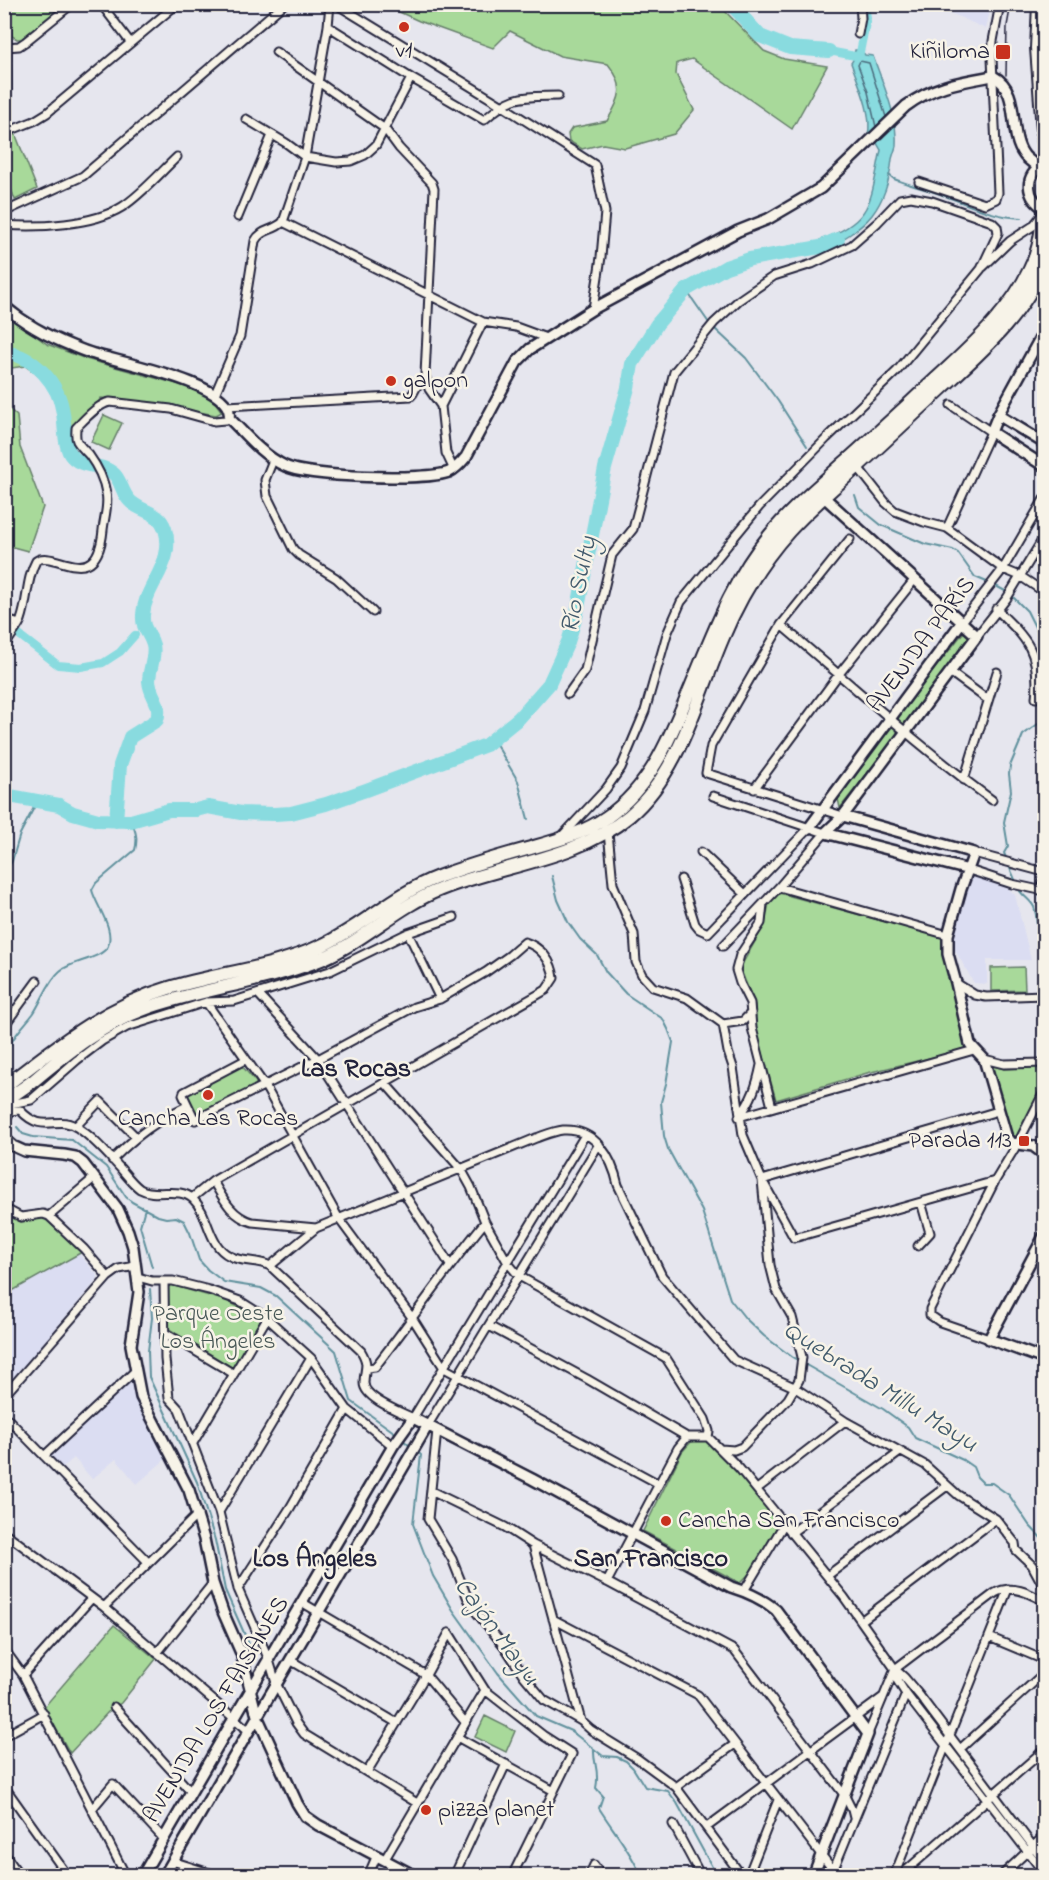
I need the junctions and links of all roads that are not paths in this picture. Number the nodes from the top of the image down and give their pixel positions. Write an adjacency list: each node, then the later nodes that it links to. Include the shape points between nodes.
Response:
1 (6, 4): 13 (street)
2 (72, 4): 15 (street, via 19,46)
3 (101, 4): 14 (street)
4 (177, 4): 14 (street)
5 (284, 4): 32 (street, via 83,176)
6 (330, 4): 11 (street)
7 (336, 4): 21 (street)
8 (860, 4): 12 (street)
9 (1000, 4): 17 (street, via 993,41)
10 (1039, 4): 26 (highway, via 1037,48)
11 (328, 26): 18 (street); 19 (street)
12 (858, 34)
13 (5, 38): 15 (street)
14 (130, 42): 24 (street, via 47,113)
15 (6, 47): 24 (street)
16 (276, 52): 19 (street)
17 (993, 76): 29 (street, via 1006,88 1024,155 1035,165); 30 (street, via 996,199 985,204); 40 (street, via 942,85 921,95 822,188)
18 (411, 78): 21 (street, via 484,120); 23 (street)
19 (319, 82): 23 (street); 27 (street)
20 (558, 96): 21 (street, via 516,98)
21 (501, 105): 40 (street, via 595,165 605,212)
22 (246, 119): 25 (street)
23 (385, 129): 27 (street, via 376,145 351,161); 38 (street, via 434,189)
24 (6, 132)
25 (272, 135): 27 (street); 33 (street)
26 (1044, 144)
27 (305, 157): 34 (street)
28 (177, 158): 35 (street, via 124,206 111,212 62,224)
29 (1044, 165): 31 (street, via 1034,172 1029,186 1033,200)
30 (920, 182)
31 (1044, 211): 37 (street, via 1033,226 1010,241); 92 (highway, via 1030,270 1000,316 805,499 750,561 711,637 672,733 643,783 608,817)
32 (4, 212)
33 (238, 217)
34 (283, 222): 38 (street); 46 (street, via 261,233 255,241 240,336)
35 (4, 225)
36 (1044, 263): 55 (highway, via 1007,325)
37 (981, 269): 78 (street, via 998,233 992,222 932,201 900,199 852,245 774,276 714,323 674,372 633,529 612,555 585,670); 92 (street, via 897,371 759,507 681,602 667,634 645,711 621,768)
38 (428, 296): 41 (street); 45 (street)
39 (4, 306): 46 (street, via 46,335)
40 (593, 309): 43 (street)
41 (483, 322): 43 (street, via 516,327); 49 (street)
42 (1044, 331): 44 (street)
43 (546, 338): 57 (street, via 518,362 479,436)
44 (1041, 347): 50 (street)
45 (427, 382): 48 (street, via 417,385 411,396); 49 (street)
46 (215, 394): 48 (street)
47 (951, 405): 52 (street)
48 (227, 406): 51 (street)
49 (441, 406): 57 (street, via 446,453)
50 (998, 414): 52 (street); 53 (street)
51 (229, 418): 54 (street); 71 (street, via 214,420 117,401 104,403 80,423 76,440 101,476 107,495 100,551 78,565 44,558 36,561)
52 (991, 432): 56 (street); 60 (street)
53 (1044, 443)
54 (273, 460): 57 (street, via 298,471 371,476 427,476); 68 (street, via 265,480 267,496 293,549 336,578)
55 (857, 466): 58 (highway); 60 (street, via 895,511)
56 (1044, 466)
57 (454, 470)
58 (824, 497): 65 (street); 90 (highway, via 760,568 722,639 678,750 652,792)
59 (1044, 499): 63 (street, AVENIDA PARÍS)
60 (947, 528): 63 (street)
61 (1044, 537): 64 (street, AVENIDA PARÍS)
62 (850, 539): 72 (street)
63 (1003, 569): 64 (street); 70 (street, AVENIDA PARÍS)
64 (1020, 576): 66 (street); 67 (street, AVENIDA PARÍS)
65 (915, 579): 70 (street); 77 (street)
66 (1044, 592)
67 (996, 609): 73 (street, AVENIDA PARÍS); 79 (street, via 1030,645)
68 (373, 612)
69 (4, 619): 71 (street)
70 (961, 623): 73 (street); 81 (street, AVENIDA PARÍS)
71 (20, 624): 74 (street)
72 (781, 626): 77 (street); 84 (street, via 711,746 706,773)
73 (977, 636): 75 (street)
74 (4, 649)
75 (951, 672): 80 (street); 82 (street)
76 (997, 672): 80 (street)
77 (838, 674): 81 (street); 84 (street)
78 (568, 694)
79 (1036, 698)
80 (988, 700): 83 (street)
81 (890, 720): 82 (street); 87 (street, AVENIDA PARÍS)
82 (905, 732): 83 (street); 88 (street)
83 (964, 780): 86 (street)
84 (754, 789): 87 (street)
85 (713, 796): 89 (street)
86 (992, 800)
87 (825, 809): 88 (street); 89 (street, AVENIDA PARÍS)
88 (843, 816): 91 (street); 94 (street)
89 (809, 828): 91 (street); 101 (street)
90 (608, 832): 114 (street, via 613,884 634,934 636,962 642,975 653,987 687,998); 125 (highway, via 572,849 441,889 310,964 142,1010 113,1023 83,1041)
91 (825, 833): 95 (street); 99 (street)
92 (559, 839): 125 (highway, via 417,886 319,947 171,987 111,1010 73,1034)
93 (700, 852): 101 (street)
94 (974, 853): 95 (street); 96 (street)
95 (969, 870): 100 (street); 105 (street)
96 (1044, 872)
97 (1044, 878): 100 (street)
98 (681, 879): 101 (street, via 695,924 708,933)
99 (779, 887): 102 (street); 105 (street)
100 (1043, 891)
101 (745, 894)
102 (763, 903): 106 (street); 113 (street, via 761,923 740,955 736,970)
103 (454, 916): 104 (street)
104 (408, 933): 109 (street, via 330,970); 111 (street)
105 (948, 935): 108 (street, via 948,954)
106 (723, 946)
107 (38, 981): 115 (street)
108 (956, 983): 110 (street, via 986,997); 116 (street)
109 (259, 994): 112 (street, via 234,1002); 117 (street)
110 (1044, 995)
111 (440, 999): 117 (street, via 414,1007); 122 (street, via 486,972 525,942 535,945 553,967 554,978 546,990)
112 (206, 1002): 119 (street); 125 (street, via 127,1027 94,1048 31,1100)
113 (751, 1013): 114 (street, via 743,1021); 120 (street)
114 (723, 1024): 130 (street, via 734,1067)
115 (4, 1026)
116 (974, 1050): 118 (street); 128 (street)
117 (318, 1059): 123 (street); 126 (street)
118 (984, 1059): 121 (street, via 1004,1064); 129 (street)
119 (245, 1060): 123 (street); 127 (street, via 184,1092)
120 (762, 1062): 128 (street); 130 (street, via 754,1095)
121 (1044, 1063)
122 (385, 1083): 126 (street); 140 (street)
123 (265, 1086): 127 (street, via 195,1120); 132 (street)
124 (1044, 1092): 136 (street)
125 (6, 1102): 131 (street, via 36,1123)
126 (347, 1103): 132 (street); 145 (street)
127 (187, 1106): 134 (street)
128 (772, 1107): 130 (street)
129 (998, 1111): 136 (street, via 1007,1138); 142 (street)
130 (739, 1117): 142 (street)
131 (76, 1126): 134 (street, via 100,1101); 139 (street)
132 (293, 1135): 143 (street); 150 (street)
133 (585, 1135): 137 (street); 140 (street, via 563,1130); 155 (street)
134 (135, 1136): 139 (street)
135 (4, 1138): 141 (street, via 24,1151 75,1157)
136 (1018, 1143): 138 (street, via 1033,1146); 144 (street)
137 (599, 1144): 159 (street); 175 (street, via 615,1170 618,1185 662,1276 734,1360)
138 (1044, 1155)
139 (112, 1160): 146 (street, via 144,1191 183,1193)
140 (461, 1169): 145 (street); 151 (street)
141 (94, 1178): 149 (street); 157 (street, via 128,1231)
142 (762, 1180): 147 (street, via 794,1238); 175 (street, via 770,1265 776,1289 789,1309 802,1357 799,1380)
143 (213, 1181): 146 (street); 152 (street, via 243,1220)
144 (995, 1181): 147 (street); 167 (street, via 930,1309 930,1315 940,1322)
145 (403, 1192): 150 (street); 156 (street)
146 (192, 1198): 158 (street, via 222,1250 240,1260)
147 (921, 1202): 154 (street, via 930,1233)
148 (4, 1208): 149 (street, via 21,1217)
149 (49, 1216): 160 (street)
150 (339, 1219): 152 (street); 164 (street)
151 (485, 1222): 155 (street); 156 (street)
152 (316, 1228): 158 (street)
153 (1044, 1236): 167 (street)
154 (918, 1246)
155 (508, 1263): 159 (street); 171 (street)
156 (450, 1265): 164 (street)
157 (136, 1266): 160 (street, via 119,1269); 161 (street)
158 (270, 1266): 170 (street, via 361,1351)
159 (519, 1276): 165 (street); 184 (street, via 666,1358 705,1419)
160 (108, 1277): 176 (street)
161 (138, 1277): 162 (street); 172 (street, via 131,1345)
162 (164, 1281): 163 (street, via 230,1298); 166 (street)
163 (267, 1318): 168 (street); 173 (street)
164 (413, 1319): 170 (street, via 375,1366); 171 (street)
165 (489, 1326): 174 (street); 183 (street)
166 (165, 1333): 173 (street); 186 (street, via 169,1398 179,1410)
167 (989, 1339): 169 (street)
168 (311, 1358): 177 (street); 195 (street)
169 (1044, 1359)
170 (367, 1368): 179 (street, via 366,1391)
171 (444, 1368): 174 (street); 179 (street)
172 (135, 1371): 190 (street); 196 (street, via 141,1397)
173 (234, 1374): 186 (street)
174 (458, 1375): 181 (street); 191 (street)
175 (794, 1387): 180 (street); 187 (street, via 788,1399 742,1447)
176 (4, 1396)
177 (346, 1409): 185 (street); 209 (street)
178 (4, 1415): 190 (street)
179 (413, 1418): 181 (street); 185 (street, AVENIDA LOS FAISANES)
180 (845, 1421): 189 (street); 193 (street)
181 (428, 1425): 182 (street); 188 (street, AVENIDA LOS FAISANES)
182 (437, 1430): 194 (street); 201 (street)
183 (687, 1437): 184 (street); 191 (street)
184 (708, 1437): 187 (street)
185 (398, 1440): 188 (street); 213 (street, AVENIDA LOS FAISANES)
186 (193, 1443): 195 (street)
187 (721, 1449): 193 (street)
188 (412, 1451): 215 (street, AVENIDA LOS FAISANES)
189 (900, 1452): 192 (street, via 925,1465); 200 (street)
190 (44, 1456): 203 (street)
191 (659, 1484): 201 (street)
192 (947, 1486): 197 (street); 204 (street)
193 (757, 1489): 198 (street)
194 (431, 1491): 202 (street); 238 (street, via 428,1520 452,1559 476,1612 544,1700)
195 (219, 1512): 209 (street)
196 (198, 1514): 203 (street); 206 (street)
197 (996, 1519): 207 (street); 217 (street)
198 (784, 1524): 200 (street); 210 (street)
199 (4, 1532): 211 (street)
200 (791, 1533): 204 (street)
201 (633, 1534): 205 (street); 210 (street)
202 (533, 1545): 205 (street); 216 (street)
203 (148, 1562): 214 (street)
204 (827, 1576): 217 (street)
205 (607, 1582): 249 (street, via 734,1650)
206 (213, 1583): 220 (street); 229 (street)
207 (1044, 1587)
208 (1008, 1588): 212 (street); 218 (street); 224 (street, via 995,1593)
209 (238, 1589): 221 (street)
210 (744, 1591): 236 (street, via 776,1610)
211 (92, 1598): 214 (street); 227 (street)
212 (1044, 1601)
213 (303, 1603): 215 (street); 221 (street, AVENIDA LOS FAISANES)
214 (104, 1607): 220 (street)
215 (319, 1612): 222 (street, AVENIDA LOS FAISANES); 226 (street)
216 (553, 1619): 238 (street); 246 (street, via 698,1695)
217 (861, 1621): 224 (street)
218 (989, 1636): 223 (street); 244 (street)
219 (4, 1649): 227 (street)
220 (157, 1653): 237 (street)
221 (268, 1660): 228 (street); 229 (street, AVENIDA LOS FAISANES)
222 (290, 1660): 228 (street, AVENIDA LOS FAISANES); 239 (street)
223 (1044, 1660)
224 (895, 1670): 231 (street); 232 (street); 244 (street)
225 (1044, 1672): 248 (street)
226 (426, 1675): 230 (street, via 449,1633); 239 (street); 240 (street)
227 (23, 1676): 234 (street)
228 (276, 1683): 235 (street, AVENIDA LOS FAISANES); 252 (street, via 304,1734)
229 (251, 1689): 235 (street); 237 (street, AVENIDA LOS FAISANES)
230 (485, 1690): 240 (street); 256 (street, via 572,1754)
231 (906, 1694): 247 (street); 264 (street)
232 (883, 1696): 236 (street); 242 (street)
233 (114, 1707): 257 (street)
234 (44, 1714): 243 (street); 263 (street)
235 (257, 1716): 241 (street, AVENIDA LOS FAISANES); 271 (street, via 305,1816)
236 (855, 1717): 242 (street); 249 (street)
237 (234, 1718): 241 (street); 257 (street, AVENIDA LOS FAISANES)
238 (581, 1721): 255 (street)
239 (397, 1722): 252 (street)
240 (465, 1722): 245 (street)
241 (249, 1731): 274 (street, AVENIDA LOS FAISANES)
242 (868, 1734): 259 (street)
243 (4, 1736)
244 (950, 1736): 247 (street); 248 (street)
245 (457, 1737): 251 (street); 262 (street)
246 (735, 1744): 253 (street); 255 (street)
247 (946, 1746): 260 (street); 293 (street)
248 (960, 1749): 258 (street)
249 (810, 1750): 253 (street); 259 (street)
250 (1044, 1750): 258 (street)
251 (506, 1764): 256 (street); 285 (street)
252 (367, 1772): 262 (street)
253 (765, 1783): 261 (street); 266 (street)
254 (4, 1786): 278 (street)
255 (676, 1787): 266 (street)
256 (554, 1791): 286 (street)
257 (191, 1792): 268 (street, AVENIDA LOS FAISANES)
258 (993, 1793): 260 (street); 269 (street)
259 (845, 1796): 264 (street); 270 (street)
260 (987, 1799): 269 (street); 294 (street)
261 (778, 1800): 270 (street); 291 (street)
262 (417, 1803): 271 (street)
263 (92, 1809): 268 (street, via 113,1784); 279 (street)
264 (854, 1818): 275 (street)
265 (673, 1824): 289 (street)
266 (707, 1827): 290 (street)
267 (1044, 1836): 269 (street)
268 (163, 1838): 280 (street, AVENIDA LOS FAISANES)
269 (1031, 1849): 273 (street); 276 (street); 295 (street)
270 (822, 1856): 275 (street); 292 (street)
271 (381, 1857): 283 (street); 284 (street)
272 (6, 1858): 277 (street)
273 (1044, 1861)
274 (172, 1862): 281 (street, AVENIDA LOS FAISANES); 282 (street)
275 (832, 1873)
276 (1044, 1873)
277 (20, 1875)
278 (68, 1875)
279 (126, 1875)
280 (142, 1875)
281 (164, 1875)
282 (219, 1875)
283 (368, 1875)
284 (415, 1875)
285 (454, 1875)
286 (512, 1875)
287 (589, 1875): 288 (street, via 594,1865)
288 (601, 1875)
289 (701, 1875)
290 (742, 1875)
291 (748, 1875)
292 (813, 1875)
293 (894, 1875)
294 (900, 1875)
295 (1001, 1875)

